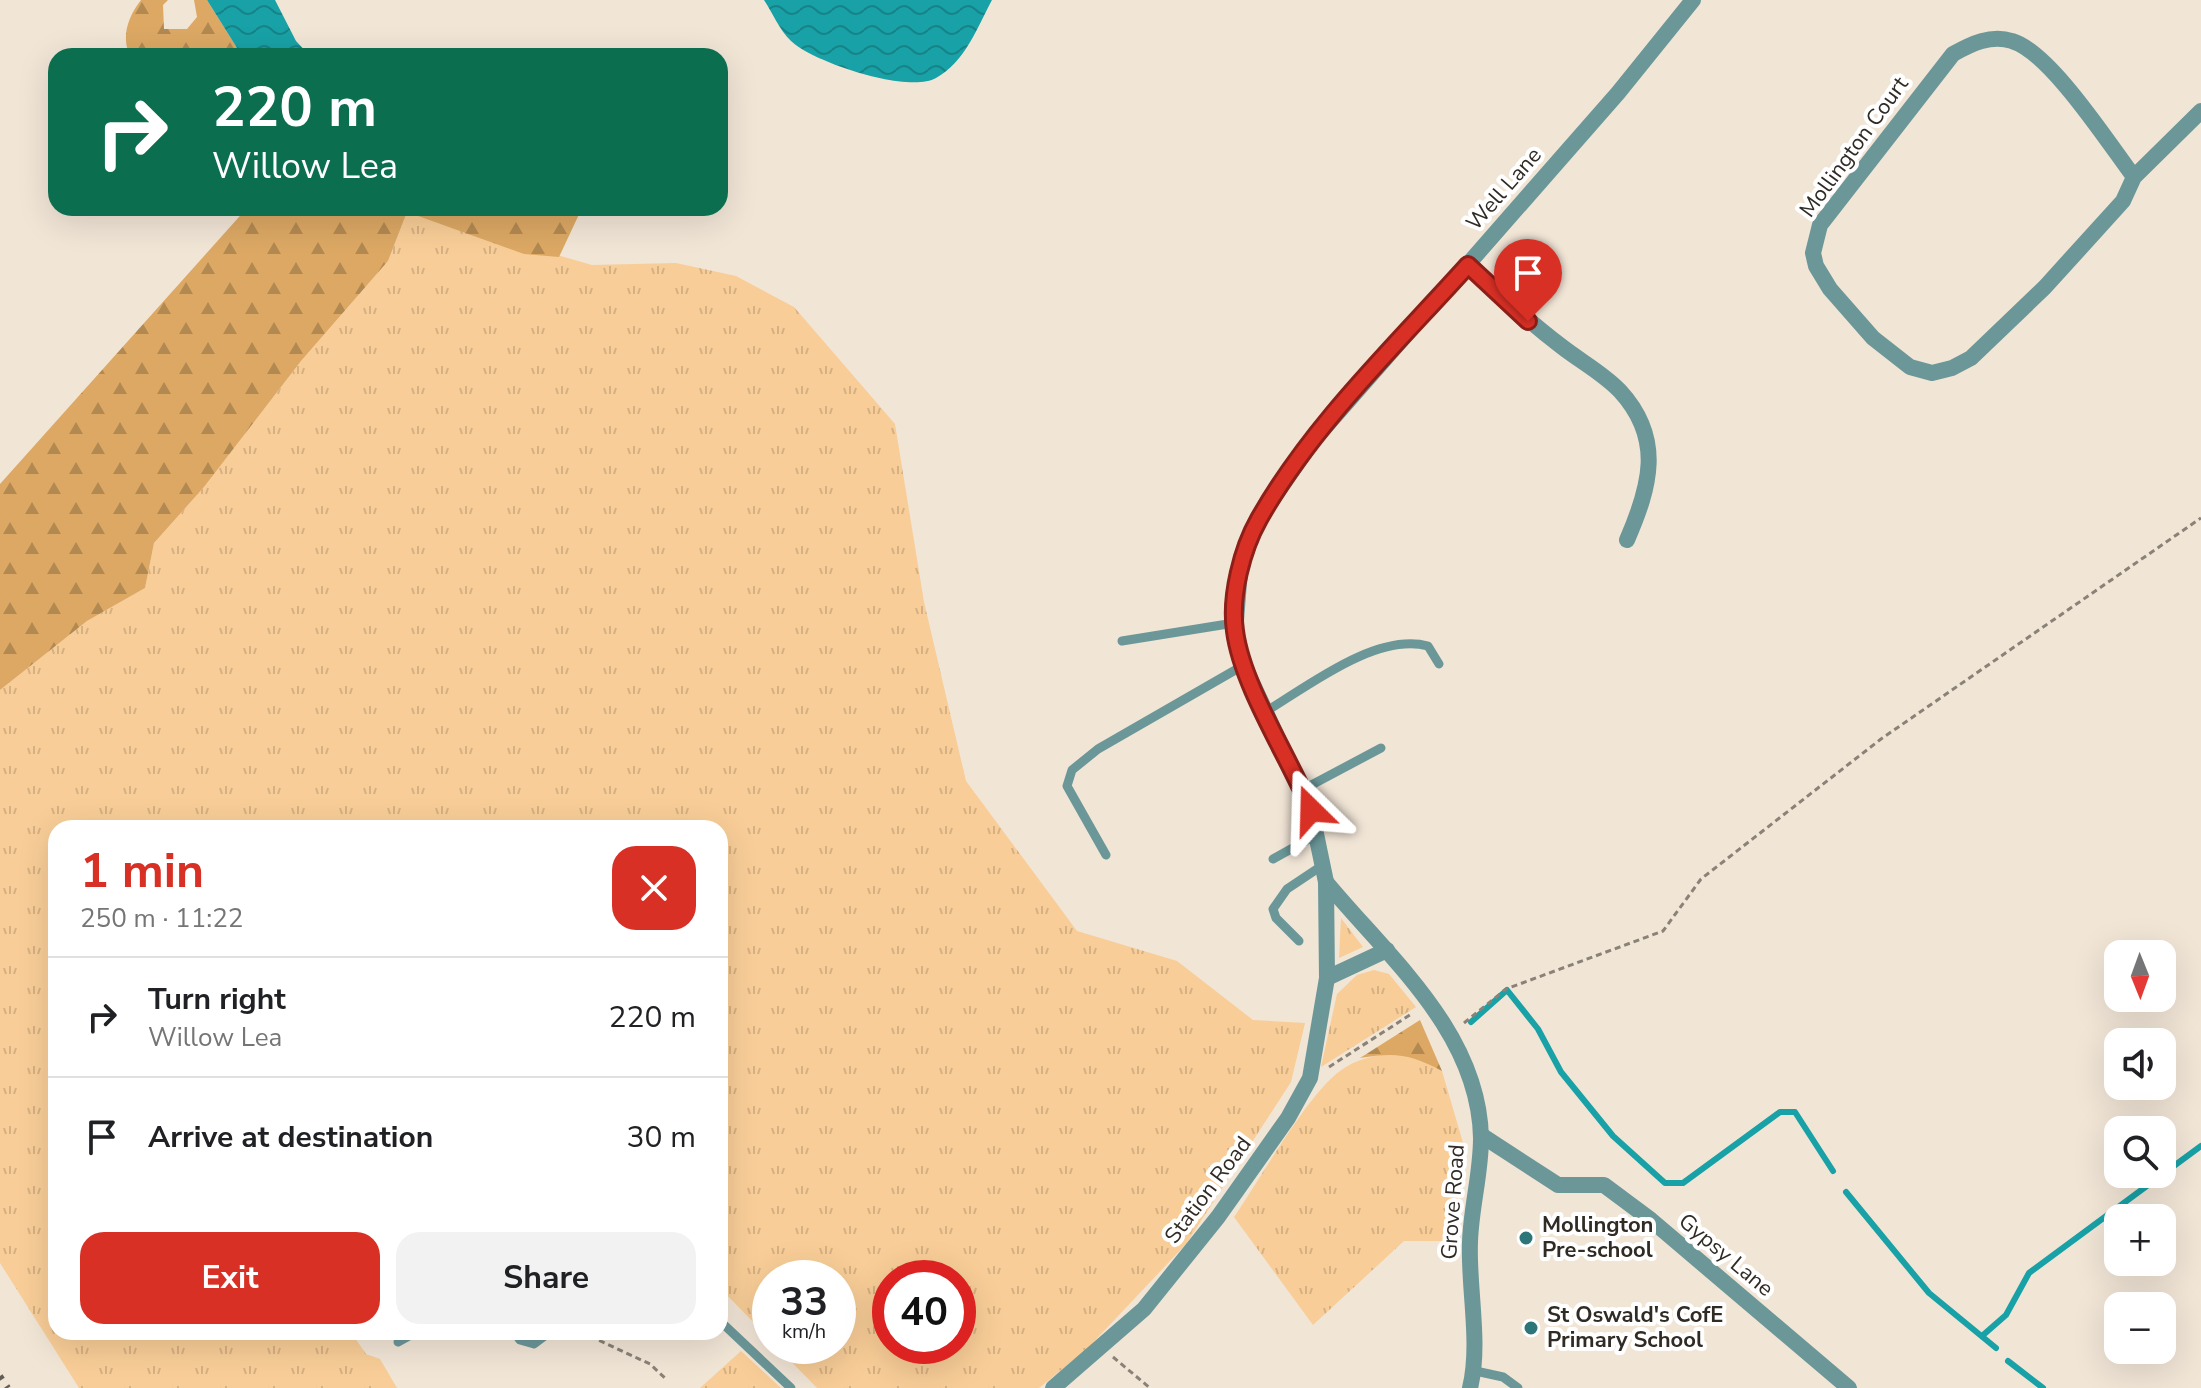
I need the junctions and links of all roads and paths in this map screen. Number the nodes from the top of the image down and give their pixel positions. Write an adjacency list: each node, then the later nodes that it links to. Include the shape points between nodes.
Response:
1 (1693, 0): 4 (street, Well Lane)
2 (2201, 111): 3 (street, Mollington Court)
3 (2134, 177): 3 (street, Mollington Court, via 2123,201 2045,287 1971,358 1952,368 1932,373 1910,367 1873,338 1816,266 1813,253 1820,225 1953,54 1974,42 2011,40 2029,49 2054,73)
4 (1468, 265): 6 (street, via 1528,321 1620,392 1642,423 1650,454 1646,497); 7 (street, Well Lane, via 1313,441 1258,520 1240,569)
5 (2201, 518): 22 (path, via 1881,739 1701,879 1663,931 1506,989)
6 (1627, 540)
7 (1234, 623): 8 (lane); 10 (street, Well Lane)
8 (1122, 641)
9 (1439, 664): 11 (lane, via 1428,646 1408,641 1351,660)
10 (1244, 665): 11 (street, Well Lane); 15 (lane, via 1098,749 1072,770 1067,786)
11 (1265, 712): 13 (street, Well Lane)
12 (1381, 748): 13 (lane)
13 (1302, 790): 14 (street, Well Lane)
14 (1318, 834): 16 (lane); 17 (street, Well Lane)
15 (1106, 855)
16 (1273, 859)
17 (1325, 873): 18 (lane, via 1287,889 1273,909); 19 (street, Grove Road); 20 (street, Well Lane)
18 (1299, 941)
19 (1387, 950): 20 (street); 21 (street, Grove Road)
20 (1327, 978): 23 (street, Station Road)
21 (1430, 1002): 22 (street, Grove Road); 23 (path)
22 (1448, 1035): 24 (street, Grove Road, via 1474,1093)
23 (1310, 1078): 31 (street, Station Road, via 1218,1217 1144,1309)
24 (1481, 1135): 32 (street, Grove Road, via 1470,1239); 39 (street, Gypsy Lane, via 1558,1185 1604,1185)
25 (728, 1329): 34 (lane)
26 (402, 1340): 30 (lane)
27 (520, 1340): 28 (lane)
28 (539, 1340)
29 (598, 1340): 33 (path, via 650,1364)
30 (398, 1342)
31 (1104, 1344): 35 (street, Station Road); 36 (path, via 1116,1363)
32 (1471, 1370): 37 (street, Grove Road); 38 (lane, via 1503,1377)
33 (666, 1379)
34 (791, 1388)
35 (1053, 1388)
36 (1150, 1388)
37 (1470, 1388)
38 (1518, 1388)
39 (1849, 1388)

